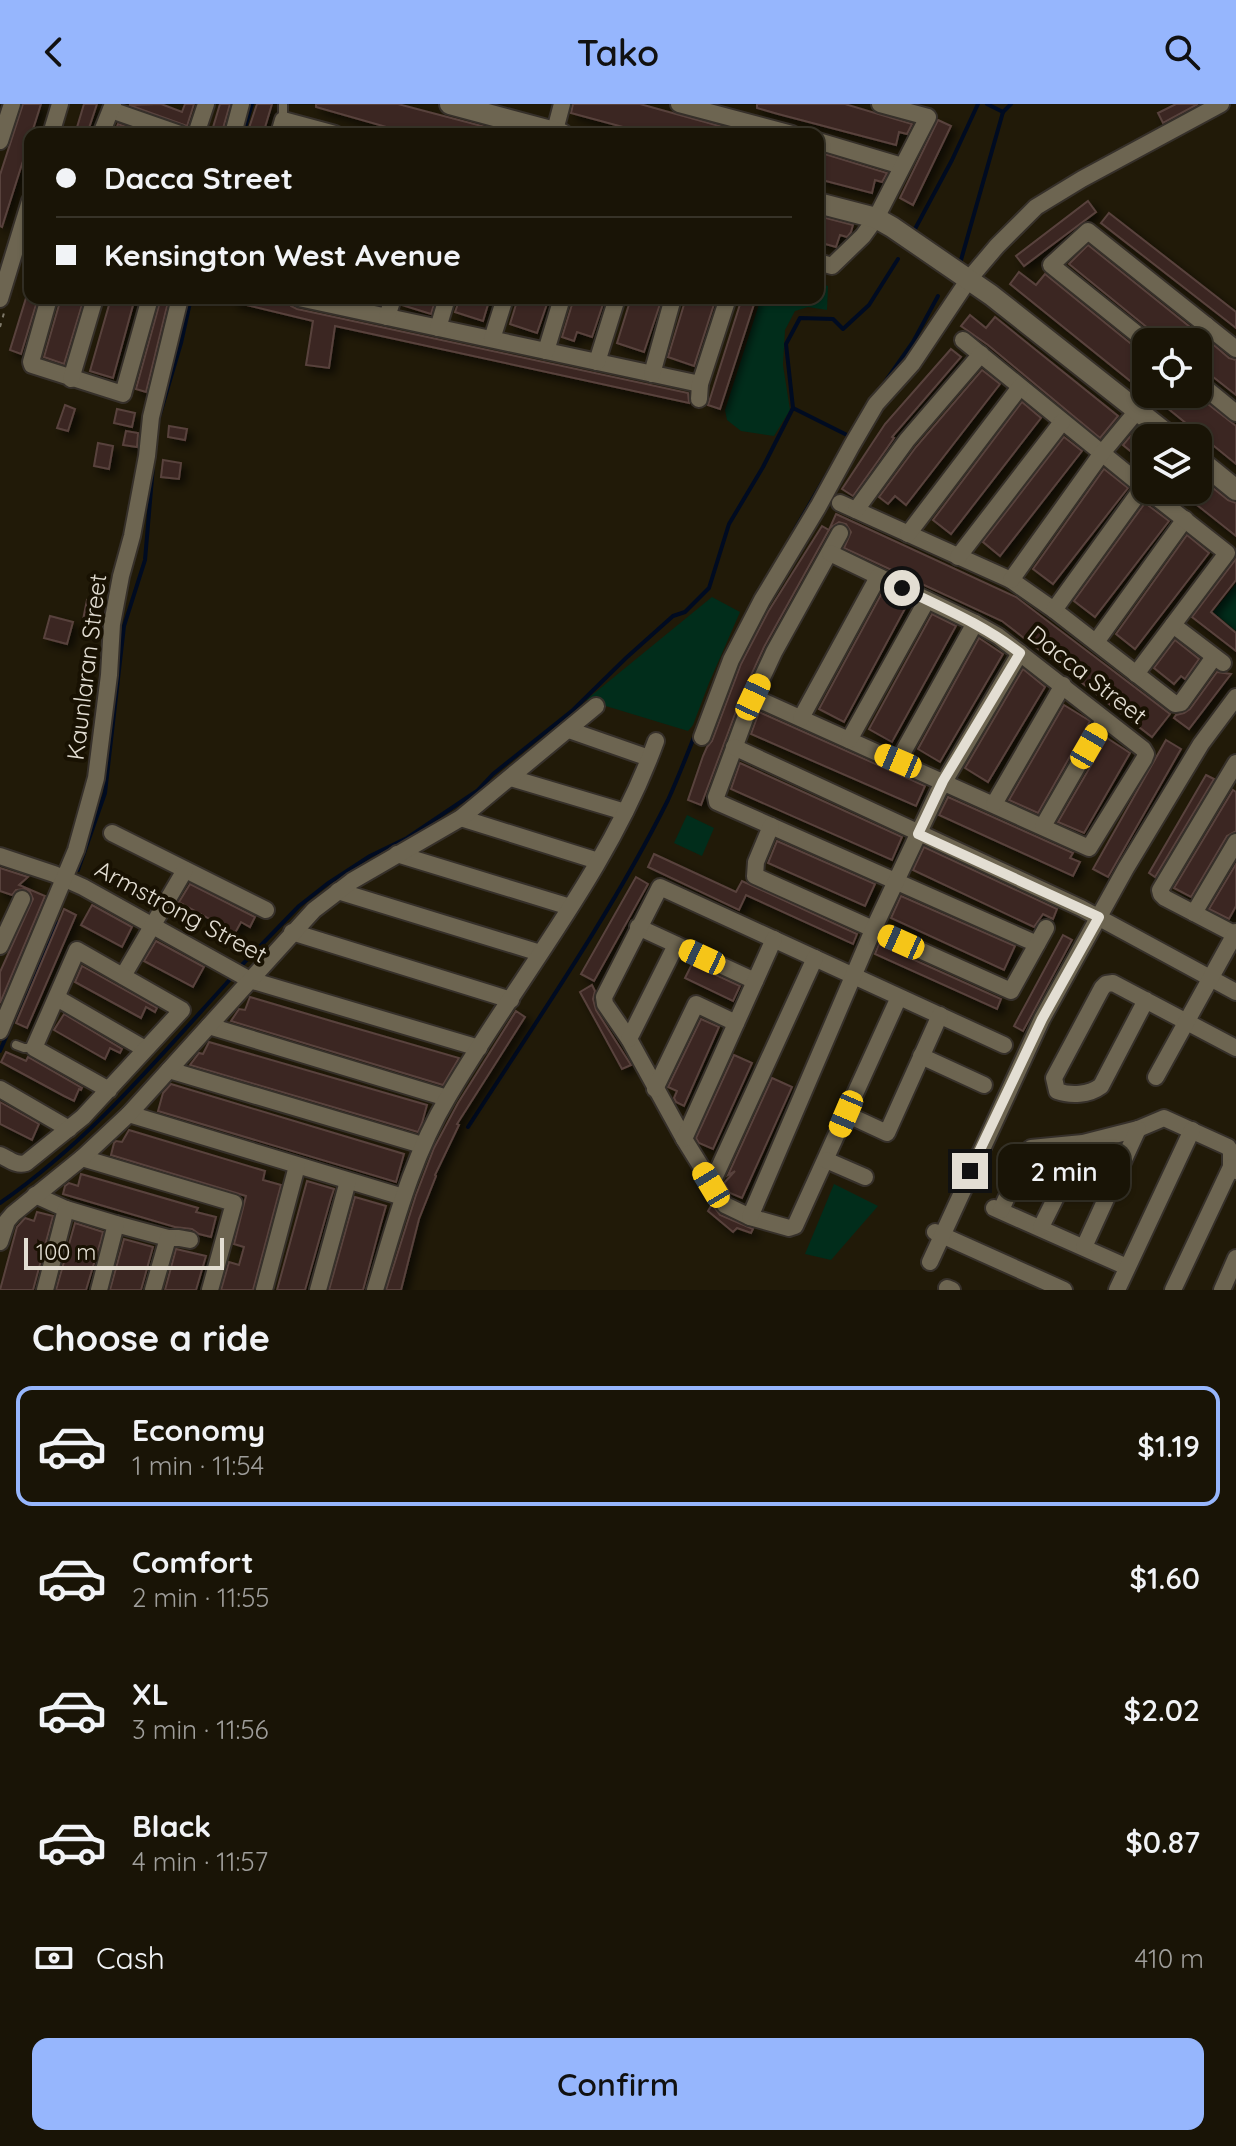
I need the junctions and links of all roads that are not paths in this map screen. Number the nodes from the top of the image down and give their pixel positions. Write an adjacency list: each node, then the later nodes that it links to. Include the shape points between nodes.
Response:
1 (12, 104): 21 (street)
2 (60, 104): 12 (street)
3 (206, 104): 15 (street)
4 (241, 104): 16 (street)
5 (450, 104): 18 (street)
6 (562, 104): 19 (street)
7 (679, 104): 20 (street)
8 (880, 104): 23 (street, via 928,117)
9 (1221, 104): 28 (street, via 1036,207)
10 (112, 107): 13 (street); 14 (street)
11 (282, 119): 17 (street)
12 (53, 128)
13 (103, 128)
14 (149, 128)
15 (198, 128)
16 (235, 128)
17 (313, 128)
18 (539, 128)
19 (558, 128)
20 (769, 128)
21 (0, 141)
22 (824, 143): 23 (street)
23 (902, 166): 25 (street)
24 (824, 205): 25 (street)
25 (876, 218): 27 (street, via 832,266); 28 (street)
26 (24, 221): 29 (street)
27 (824, 264)
28 (969, 279): 58 (street); 91 (street, via 912,364 876,404 852,445 731,660)
29 (0, 299)
30 (47, 304): 54 (street, via 31,362)
31 (93, 304): 54 (street)
32 (148, 304): 54 (street, via 123,394)
33 (179, 304): 112 (street, Kaunlaran Street, via 112,624 96,778)
34 (344, 304): 42 (street)
35 (391, 304): 42 (street)
36 (445, 304): 44 (street)
37 (503, 304): 47 (street)
38 (560, 304): 50 (street)
39 (615, 304): 52 (street)
40 (671, 304): 53 (street)
41 (726, 304): 53 (street, via 700,391)
42 (387, 317): 44 (street)
43 (1206, 325): 45 (street); 46 (street, via 1088,231 1051,265); 49 (street)
44 (438, 328): 47 (street)
45 (1204, 328)
46 (1132, 330)
47 (492, 339): 50 (street)
48 (963, 340): 51 (street)
49 (1236, 349)
50 (546, 351): 52 (street)
51 (981, 354): 55 (street); 69 (street)
52 (597, 362): 53 (street)
53 (652, 374)
54 (71, 379)
55 (1020, 387): 60 (street); 72 (street)
56 (1212, 393): 59 (street)
57 (1140, 408): 58 (street)
58 (1138, 411): 61 (street); 62 (street)
59 (1236, 413)
60 (1062, 422): 62 (street); 74 (street)
61 (1154, 424)
62 (1102, 453): 64 (street); 76 (street)
63 (1212, 470): 65 (street)
64 (1132, 478)
65 (1236, 490)
66 (840, 503): 69 (street)
67 (1135, 504): 78 (street)
68 (1166, 504): 70 (street)
69 (856, 510): 72 (street)
70 (1185, 519): 80 (street, via 1227,553); 81 (street)
71 (840, 533): 73 (street)
72 (908, 534): 74 (street)
73 (830, 553): 75 (street, Dacca Street); 85 (street)
74 (958, 557): 76 (street)
75 (878, 577): 77 (street, Dacca Street); 88 (street)
76 (1011, 580): 78 (street)
77 (927, 600): 79 (street, Dacca Street); 92 (street)
78 (1054, 610): 81 (street)
79 (975, 623): 82 (street, Dacca Street); 96 (street)
80 (1173, 625): 83 (street); 83 (street, via 1219,660 1181,703 1175,704)
81 (1096, 642): 83 (street)
82 (1020, 653): 84 (street, Dacca Street); 99 (street)
83 (1136, 674)
84 (1063, 685): 89 (street, Dacca Street); 100 (street)
85 (753, 697): 88 (street); 94 (street)
86 (1236, 697): 119 (street, via 1201,744)
87 (596, 706): 90 (street)
88 (801, 718): 92 (street)
89 (1104, 720): 104 (street); 104 (street, Dacca Street, via 1143,749 1144,759 1089,848)
90 (569, 730): 95 (street); 98 (street)
91 (702, 737)
92 (849, 740): 96 (street)
93 (656, 741): 95 (street)
94 (734, 747): 103 (street, via 717,802); 106 (street)
95 (649, 758): 101 (street)
96 (898, 761): 99 (street)
97 (1233, 773): 118 (street, via 1160,890)
98 (511, 778): 101 (street); 102 (street)
99 (943, 781): 100 (street); 106 (street)
100 (994, 804): 104 (street)
101 (625, 812): 110 (street)
102 (461, 818): 108 (street); 110 (street)
103 (771, 826): 113 (street); 124 (street, via 755,876)
104 (1043, 826)
105 (112, 833): 111 (street)
106 (918, 834): 113 (street); 119 (street)
107 (1236, 842): 118 (street)
108 (397, 854): 114 (street); 116 (street)
109 (0, 856): 112 (street, Armstrong Street)
110 (598, 861): 116 (street)
111 (185, 870): 117 (street); 121 (street)
112 (65, 879): 121 (street, Armstrong Street); 147 (street, Kaunlaran Street)
113 (895, 881): 124 (street); 128 (street)
114 (338, 891): 125 (street); 131 (street)
115 (22, 899): 120 (street)
116 (570, 907): 131 (street)
117 (266, 910)
118 (1194, 913): 126 (street)
119 (1099, 917): 136 (street); 185 (street, via 1042,1019)
120 (6, 919): 130 (street)
121 (152, 926): 133 (street); 135 (street, Armstrong Street)
122 (638, 927): 127 (street, via 660,887); 129 (street); 148 (street, via 604,997)
123 (1046, 928): 128 (street)
124 (873, 930): 128 (street, via 1011,991); 134 (street)
125 (292, 932): 135 (street); 141 (street)
126 (1236, 934): 136 (street)
127 (774, 939): 132 (street); 137 (street)
128 (1037, 944)
129 (676, 945): 137 (street); 148 (street)
130 (0, 946)
131 (540, 953): 141 (street)
132 (815, 958): 134 (street); 178 (street)
133 (123, 976): 140 (street, via 77,950); 154 (street, via 182,1010)
134 (853, 976): 139 (street); 182 (street)
135 (246, 978): 146 (street); 152 (street, Armstrong Street)
136 (1210, 978): 138 (street); 144 (street)
137 (755, 981): 145 (street)
138 (1236, 992)
139 (899, 997): 143 (street); 164 (street)
140 (57, 998): 151 (street); 154 (street)
141 (511, 1000): 152 (street)
142 (1146, 1000): 142 (street, via 1101,1086 1088,1094 1057,1091 1054,1078 1102,988 1113,983); 144 (street)
143 (940, 1015): 150 (street); 155 (street)
144 (1187, 1022): 153 (street); 157 (street)
145 (736, 1023): 160 (street, via 696,1004); 168 (street)
146 (209, 1026): 156 (street); 162 (street)
147 (0, 1031)
148 (629, 1039): 160 (street)
149 (16, 1045): 151 (lane)
150 (1004, 1045)
151 (34, 1048): 161 (street)
152 (479, 1048): 162 (street)
153 (1236, 1048)
154 (145, 1049): 161 (street)
155 (921, 1056): 158 (street); 164 (street, via 887,1133)
156 (169, 1070): 163 (street); 170 (street)
157 (1156, 1077)
158 (984, 1085)
159 (0, 1089): 165 (street)
160 (655, 1089): 168 (street)
161 (109, 1090): 165 (street)
162 (447, 1098): 170 (street)
163 (129, 1114): 172 (street); 174 (street)
164 (846, 1114): 173 (street)
165 (69, 1129): 171 (street, via 26,1163)
166 (1138, 1129): 167 (street, via 1164,1118); 169 (street); 189 (street)
167 (1192, 1130): 175 (street, via 1228,1147); 192 (street)
168 (684, 1139): 178 (street)
169 (1083, 1143): 184 (street); 184 (street, via 1031,1148 997,1209)
170 (422, 1145): 180 (street)
171 (0, 1155)
172 (82, 1158): 179 (street); 196 (street, via 234,1203)
173 (826, 1160): 176 (street); 182 (street, via 795,1226)
174 (297, 1166): 177 (street); 197 (street)
175 (1233, 1169): 202 (street)
176 (865, 1177)
177 (348, 1181): 180 (street); 198 (street)
178 (711, 1185): 182 (street, via 725,1205)
179 (35, 1195): 181 (street); 188 (street, via 7,1221)
180 (403, 1197): 199 (street)
181 (66, 1209): 183 (street); 193 (street)
182 (750, 1217)
183 (116, 1224): 186 (street); 194 (street)
184 (1041, 1227): 189 (street)
185 (938, 1233): 190 (street); 200 (street)
186 (168, 1238): 187 (street); 195 (street)
187 (190, 1240)
188 (0, 1242)
189 (1084, 1247): 192 (street)
190 (930, 1262)
191 (1234, 1266): 203 (street)
192 (1127, 1267): 201 (street)
193 (45, 1290)
194 (99, 1290)
195 (153, 1290)
196 (210, 1290)
197 (264, 1290)
198 (318, 1290)
199 (375, 1290)
200 (1064, 1290)
201 (1117, 1290)
202 (1173, 1290)
203 (1222, 1290)

